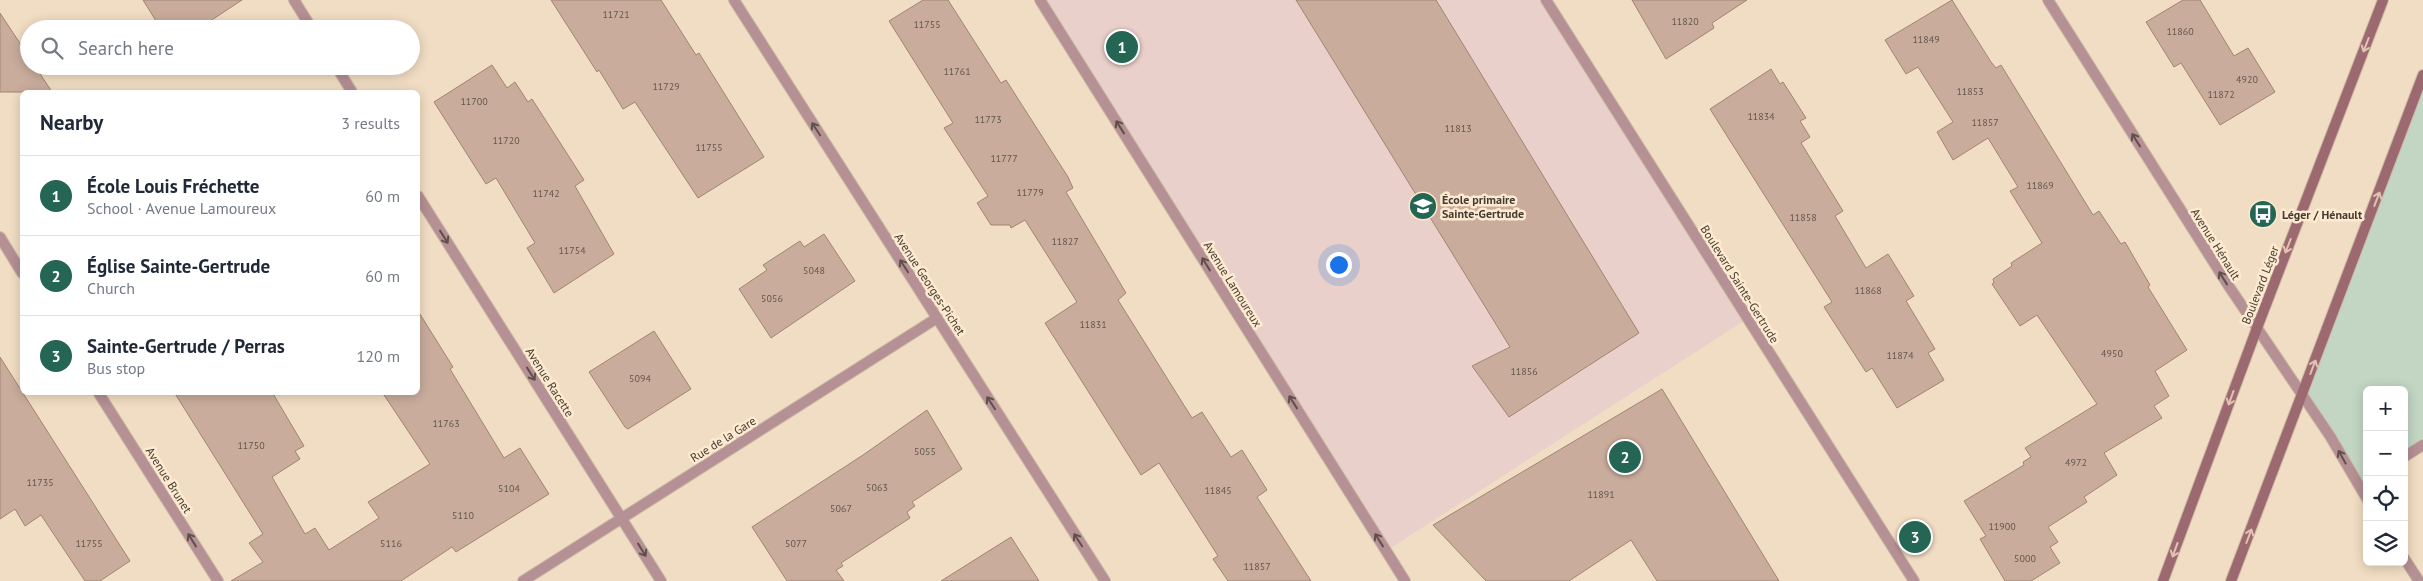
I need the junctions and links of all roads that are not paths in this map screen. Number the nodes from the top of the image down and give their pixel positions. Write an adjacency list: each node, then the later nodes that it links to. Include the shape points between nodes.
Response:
1 (294, 0): 7 (street)
2 (734, 0): 14 (street, Avenue Georges-Pichet, one-way to 2)
3 (1040, 0): 27 (street, Avenue Lamoureux, one-way to 3)
4 (1546, 0): 28 (street, Boulevard Sainte-Gertrude)
5 (2048, 0): 15 (street, Avenue Hénault, one-way to 5)
6 (2384, 0): 15 (main road, Boulevard Léger, one-way to 15)
7 (306, 20)
8 (342, 75): 10 (street)
9 (2423, 75): 17 (main road, one-way to 9)
10 (351, 90)
11 (420, 199): 21 (street, Avenue Racette, one-way to 21)
12 (0, 237): 13 (street)
13 (20, 270)
14 (937, 318): 21 (street, Rue de la Gare); 26 (street, Avenue Georges-Pichet, one-way to 14)
15 (2256, 328): 17 (street, Avenue Hénault); 29 (main road, Boulevard Léger, one-way to 29)
16 (100, 395): 23 (street, Avenue Brunet, one-way to 16)
17 (2303, 395): 20 (street, Avenue Hénault, one-way to 17); 30 (main road, one-way to 17)
18 (2423, 445): 19 (street)
19 (2408, 454)
20 (2363, 486)
21 (622, 518): 24 (street, Rue de la Gare); 25 (street, Avenue Racette, one-way to 25)
22 (2408, 564): 31 (street)
23 (218, 581)
24 (522, 581)
25 (662, 581)
26 (1104, 581)
27 (1405, 581)
28 (1914, 581)
29 (2163, 581)
30 (2231, 581)
31 (2419, 581)

